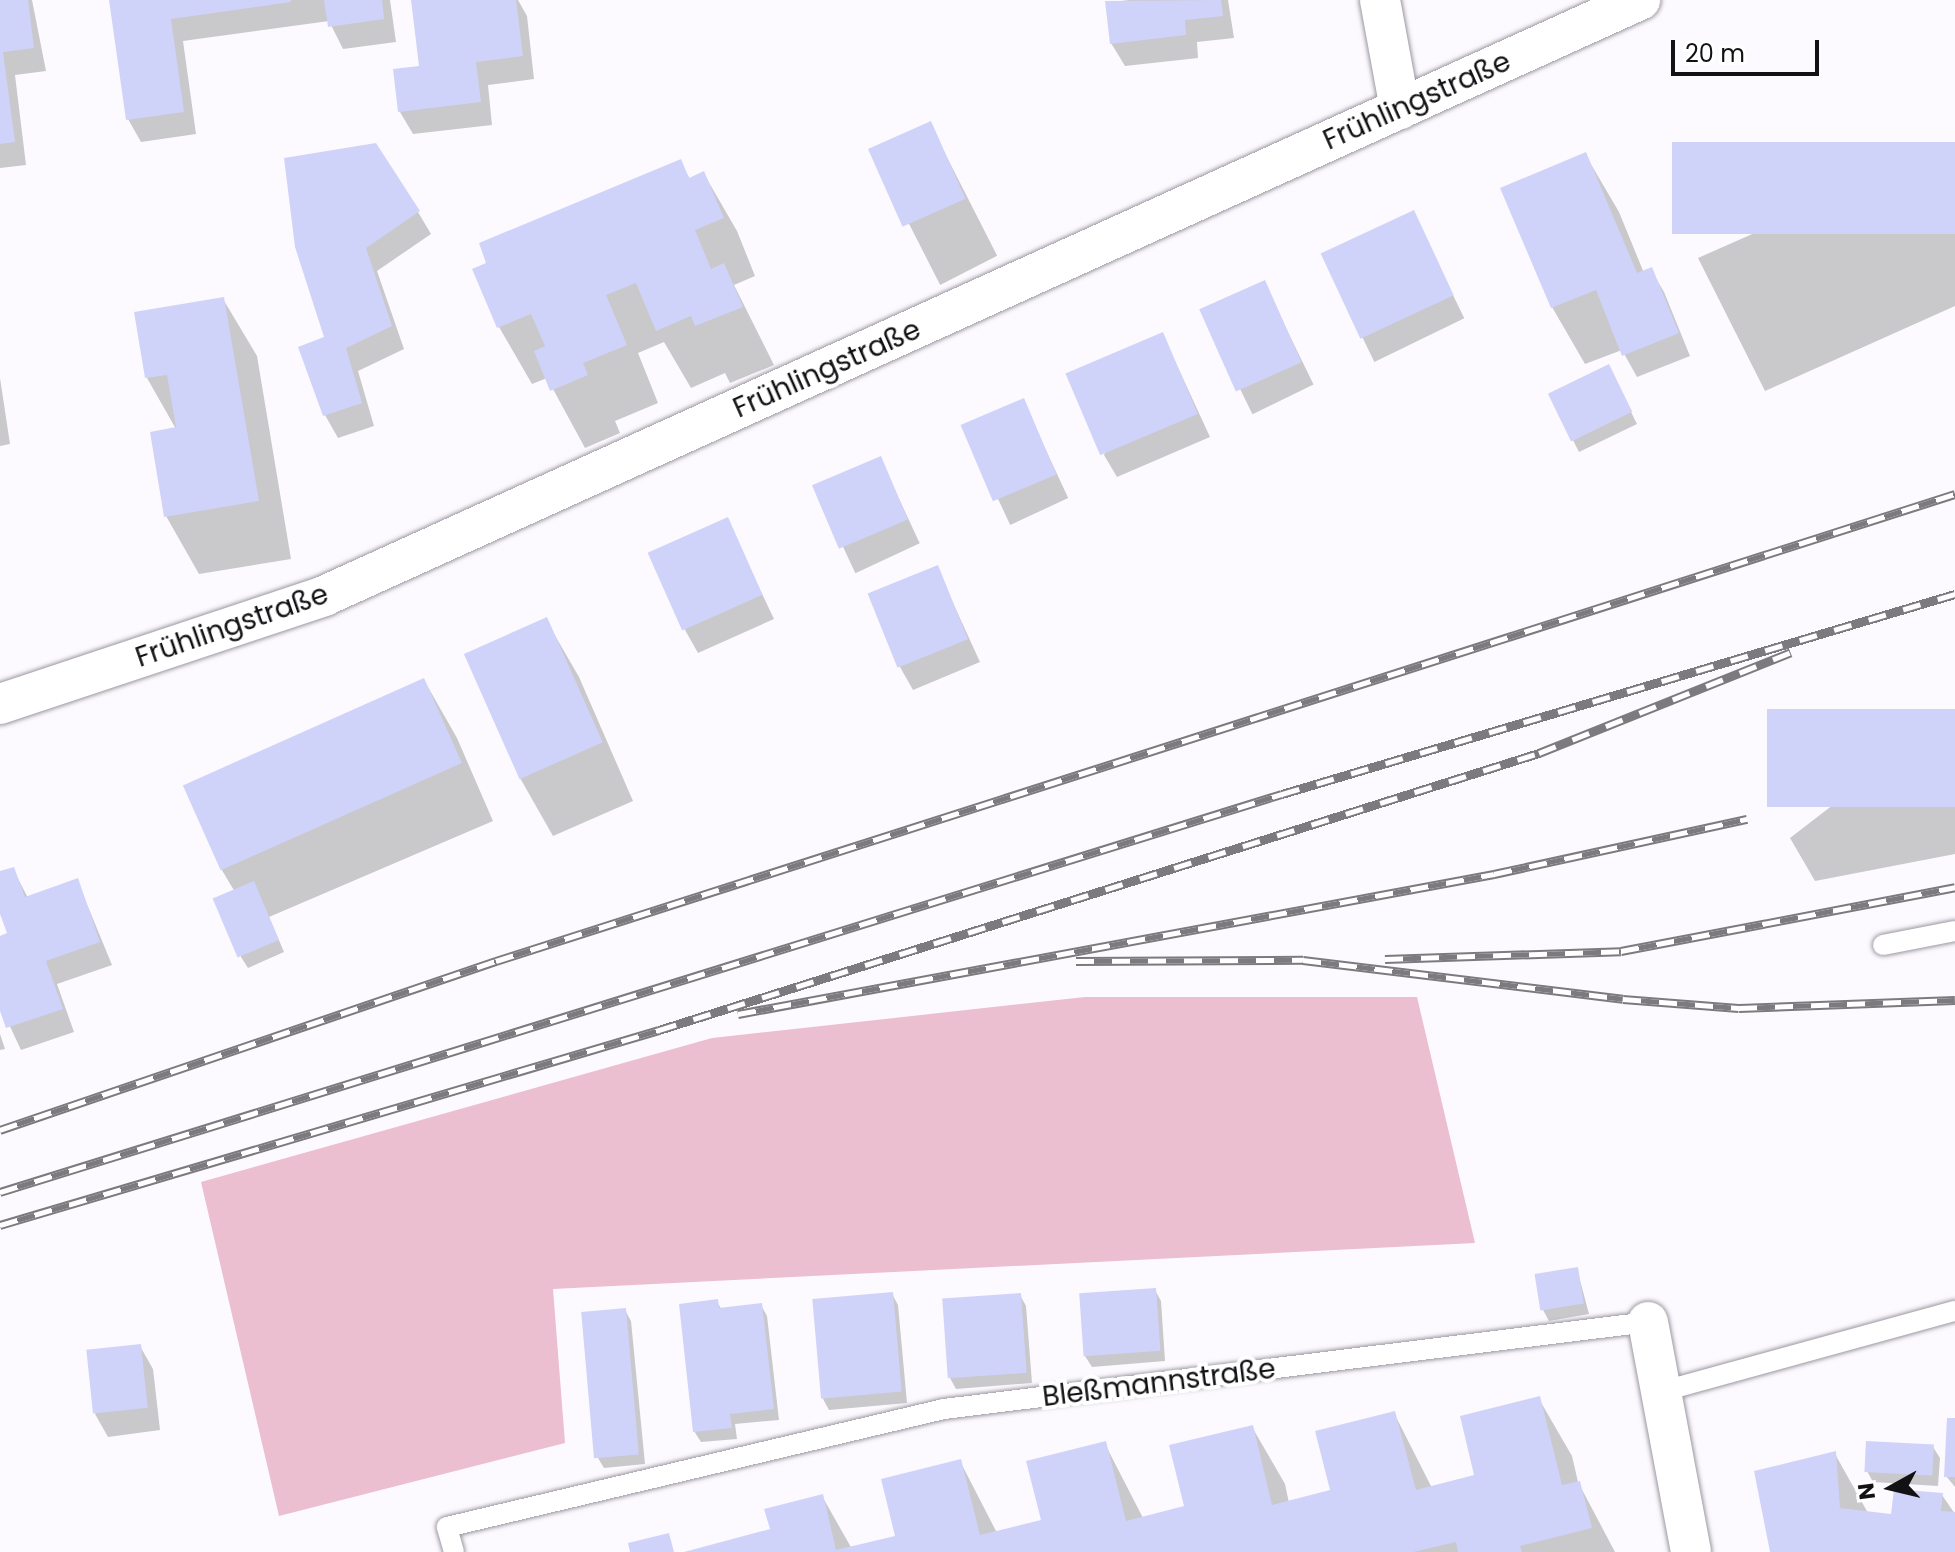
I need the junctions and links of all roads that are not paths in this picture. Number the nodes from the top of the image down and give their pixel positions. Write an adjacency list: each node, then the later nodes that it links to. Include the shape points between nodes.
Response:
1 (1380, 0): 3 (street)
2 (1640, 0): 3 (street, Frühlingstraße)
3 (1400, 109): 4 (street, Frühlingstraße, via 324,596)
4 (0, 704)
5 (1955, 931): 6 (lane)
6 (1883, 945)
7 (1955, 1311): 9 (lane)
8 (1648, 1322): 9 (street, Bleßmannstraße); 10 (lane, Bleßmannstraße, via 944,1409 447,1527)
9 (1660, 1392): 11 (street, Bleßmannstraße)
10 (454, 1552)
11 (1691, 1552)

